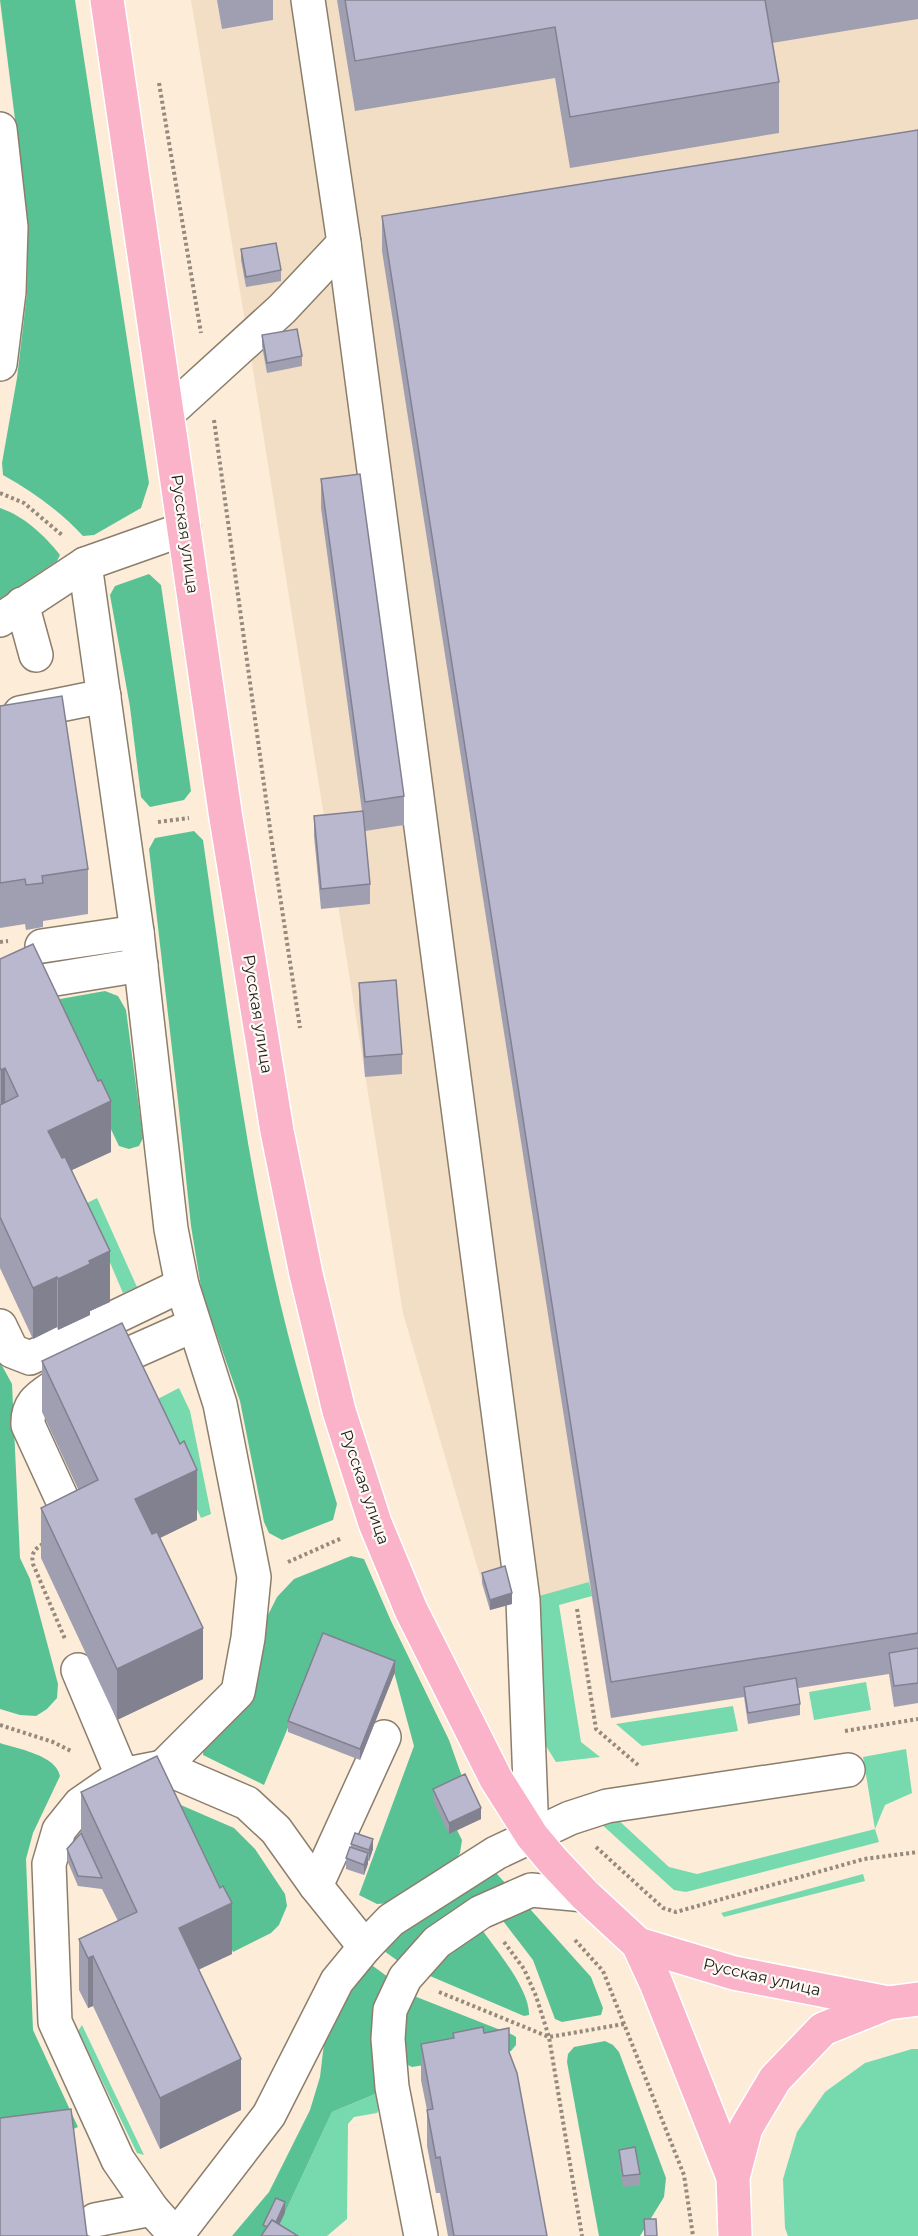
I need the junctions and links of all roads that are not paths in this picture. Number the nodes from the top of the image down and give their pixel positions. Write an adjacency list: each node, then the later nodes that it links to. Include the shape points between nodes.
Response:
1 (108, 0): 7 (main road, Русская улица)
2 (308, 0): 5 (lane)
3 (0, 129): 4 (lane)
4 (5, 228): 6 (lane, via 9,292)
5 (344, 243): 7 (lane, via 282,309); 27 (lane, via 523,1600)
6 (0, 364)
7 (168, 413): 8 (main road, Русская улица)
8 (184, 529): 9 (lane); 27 (main road, Русская улица, via 277,1131 339,1411 375,1523 411,1610 496,1779)
9 (85, 564): 10 (lane); 12 (lane)
10 (11, 612): 11 (lane)
11 (36, 655)
12 (104, 696): 13 (lane); 14 (lane)
13 (13, 714)
14 (137, 932): 15 (lane); 16 (lane)
15 (27, 943)
16 (141, 965): 17 (lane); 18 (lane, via 168,1207)
17 (0, 988)
18 (182, 1285): 19 (lane); 20 (lane, via 30,1358 12,1351)
19 (194, 1325): 21 (lane, via 51,1388 27,1414 28,1425); 24 (lane, via 220,1404 254,1577 237,1692)
20 (0, 1326)
21 (73, 1523)
22 (78, 1670): 26 (lane)
23 (384, 1737): 28 (lane)
24 (163, 1767): 26 (lane); 28 (lane, via 247,1803 276,1830)
25 (848, 1770): 27 (lane, via 607,1806)
26 (122, 1775): 34 (lane, via 80,1804 59,1830 49,1863 55,2022 118,2160)
27 (532, 1836): 29 (main road, Русская улица); 31 (lane, via 496,1853 391,1920)
28 (316, 1886): 31 (lane)
29 (585, 1895): 30 (main road, Русская улица); 37 (lane, via 531,1890 481,1912 436,1942 405,1978 390,2010 388,2039 392,2087)
30 (638, 1944): 32 (main road, Русская улица, via 734,1973); 33 (main road, Русская улица)
31 (365, 1947): 36 (lane, via 338,1981 269,2115)
32 (903, 2001): 33 (main road, via 823,2029 776,2079 746,2128)
33 (733, 2177): 38 (main road)
34 (152, 2209): 35 (lane); 36 (lane)
35 (95, 2220)
36 (176, 2236)
37 (421, 2236)
38 (735, 2236)

